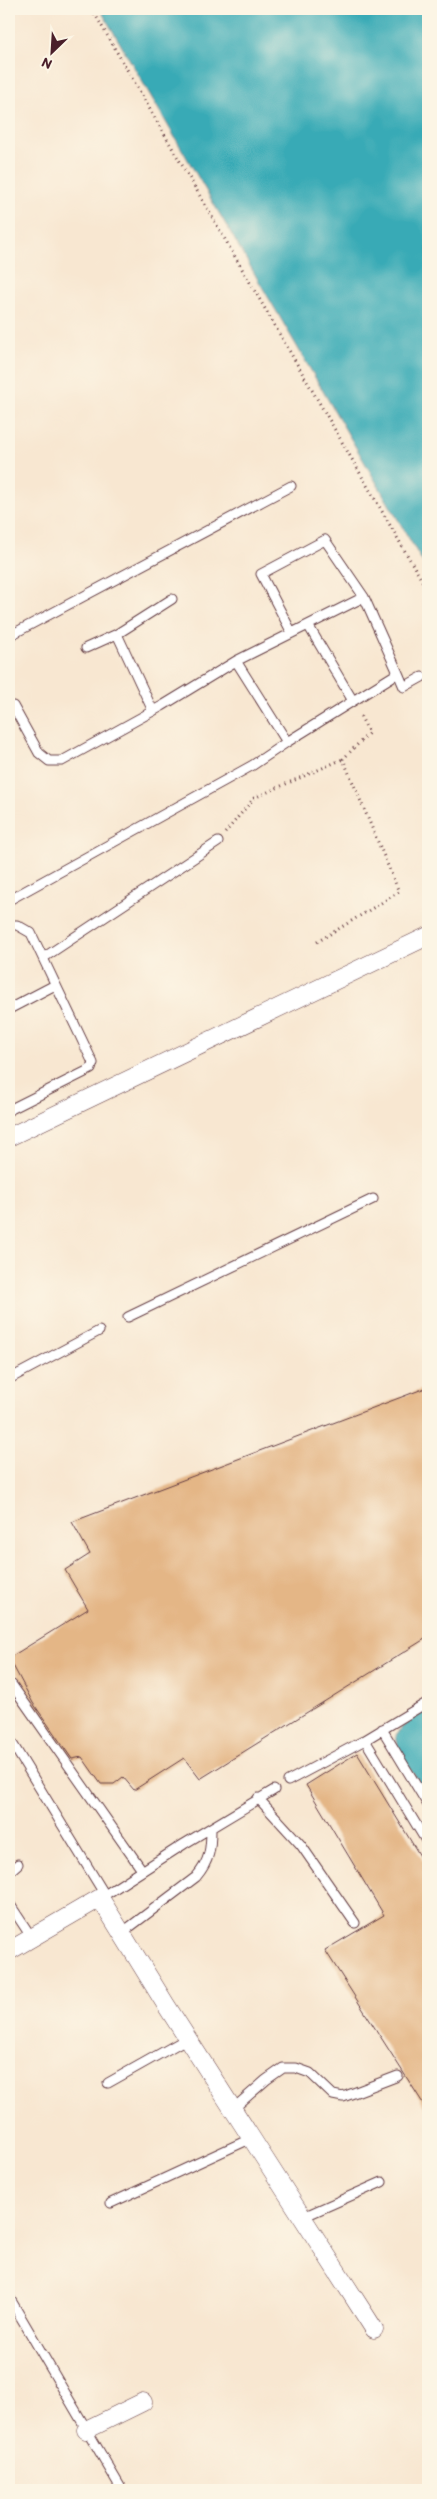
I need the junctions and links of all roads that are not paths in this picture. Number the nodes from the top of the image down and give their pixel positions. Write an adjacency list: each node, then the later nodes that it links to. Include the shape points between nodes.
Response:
1 (291, 486): 7 (lane)
2 (364, 597): 4 (lane); 5 (lane, via 325,540 261,574); 10 (lane)
3 (172, 599): 6 (lane)
4 (308, 625): 5 (lane); 12 (lane)
5 (292, 633): 9 (lane)
6 (117, 634): 8 (lane); 14 (lane)
7 (9, 636)
8 (86, 648)
9 (236, 661): 14 (lane); 15 (lane)
10 (398, 673): 11 (lane, via 404,687); 12 (lane)
11 (422, 677)
12 (353, 701): 15 (lane)
13 (13, 706): 14 (lane, via 39,752 49,762 62,761)
14 (153, 710)
15 (287, 742): 17 (lane, via 253,765)
16 (218, 842): 20 (lane)
17 (9, 900)
18 (9, 925): 20 (lane, via 17,925 31,933)
19 (428, 936): 24 (street)
20 (43, 958): 21 (lane)
21 (55, 985): 22 (lane); 23 (lane, via 93,1063 91,1069)
22 (9, 1009)
23 (9, 1110)
24 (9, 1137)
25 (373, 1198): 26 (lane)
26 (128, 1317)
27 (100, 1331): 28 (lane)
28 (9, 1379)
29 (12, 1685): 41 (lane)
30 (428, 1702): 31 (lane)
31 (382, 1729): 33 (lane); 37 (lane)
32 (9, 1738): 43 (lane)
33 (365, 1740): 34 (lane); 39 (lane)
34 (288, 1781)
35 (274, 1790): 36 (lane)
36 (258, 1798): 38 (lane); 45 (lane, via 301,1845)
37 (428, 1805)
38 (211, 1828): 41 (lane); 46 (lane, via 211,1852 205,1867)
39 (428, 1844)
40 (18, 1864): 42 (lane)
41 (142, 1870): 43 (lane)
42 (9, 1872)
43 (103, 1896): 46 (street); 47 (street)
44 (9, 1903): 47 (lane)
45 (355, 1923)
46 (123, 1932): 49 (street)
47 (32, 1938): 48 (street)
48 (9, 1952)
49 (188, 2038): 51 (lane); 52 (street)
50 (398, 2076): 52 (lane, via 343,2097 333,2095 310,2073 283,2068)
51 (108, 2083)
52 (233, 2109): 53 (street)
53 (252, 2138): 55 (lane); 56 (street)
54 (382, 2182): 56 (lane)
55 (111, 2203)
56 (304, 2217): 58 (street)
57 (9, 2297): 60 (lane)
58 (374, 2329)
59 (144, 2402): 60 (street)
60 (86, 2430): 61 (lane)
61 (122, 2490)

